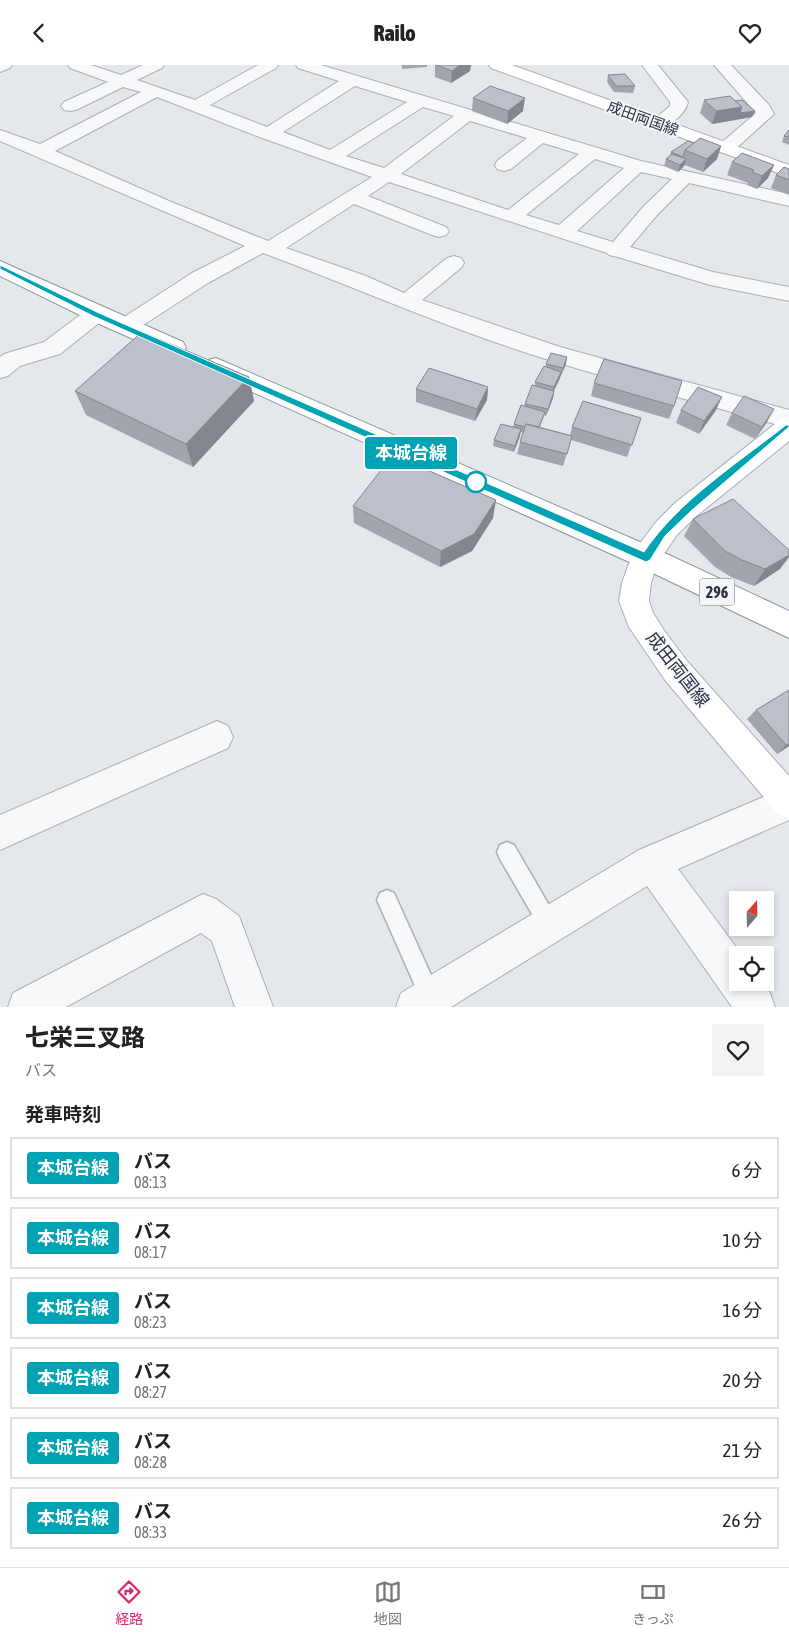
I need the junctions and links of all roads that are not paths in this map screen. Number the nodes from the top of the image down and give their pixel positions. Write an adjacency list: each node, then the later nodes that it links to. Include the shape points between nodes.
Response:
1 (4, 65): 9 (street)
2 (76, 65): 11 (street)
3 (156, 65): 11 (street)
4 (270, 65): 15 (street)
5 (304, 65): 10 (street)
6 (497, 65): 17 (main road, 成田両国線)
7 (650, 65): 17 (street, via 679,102 678,108)
8 (722, 65): 21 (street, via 766,114)
9 (0, 67)
10 (352, 80): 13 (street); 18 (street)
11 (121, 81): 12 (street); 14 (street)
12 (156, 91): 15 (street); 22 (street)
13 (422, 100): 16 (street); 24 (street)
14 (70, 106)
15 (197, 106): 18 (street)
16 (468, 114): 20 (street); 28 (street)
17 (659, 123): 21 (main road, 成田両国線)
18 (268, 134): 24 (street)
19 (0, 135): 22 (street)
20 (539, 138): 23 (street); 25 (street)
21 (726, 148): 27 (main road, 成田両国線)
22 (41, 151): 35 (street)
23 (592, 153): 26 (street); 32 (street)
24 (332, 157): 28 (street)
25 (504, 165)
26 (637, 166): 29 (street); 34 (street)
27 (789, 171)
28 (386, 176): 30 (street); 32 (street)
29 (685, 177): 31 (street); 36 (street)
30 (353, 197): 33 (street); 35 (street)
31 (789, 200)
32 (511, 217): 34 (street)
33 (439, 231)
34 (562, 233): 36 (street)
35 (265, 247): 40 (street); 42 (street, via 200,278)
36 (616, 251): 39 (street, via 710,278)
37 (454, 263): 40 (street)
38 (0, 268): 41 (main road, 296)
39 (789, 294)
40 (406, 302): 44 (street, via 553,353)
41 (96, 314): 42 (main road, 296); 43 (street, via 52,349 12,360)
42 (126, 326): 46 (main road, 296)
43 (0, 370)
44 (789, 419)
45 (789, 427): 46 (main road, 成田両国線, via 688,508 662,533)
46 (646, 557): 47 (main road, 296); 49 (main road, 成田両国線, via 637,577 634,602 640,620 666,658)
47 (789, 625)
48 (217, 737): 50 (street)
49 (789, 802): 52 (street)
50 (0, 833)
51 (507, 852): 54 (lane)
52 (652, 863): 54 (street); 55 (street)
53 (387, 900): 57 (lane)
54 (550, 926): 57 (street)
55 (729, 970)
56 (744, 991): 60 (street)
57 (423, 1003)
58 (27, 1007): 59 (street, via 203,912 226,929)
59 (254, 1007)
60 (756, 1007)

